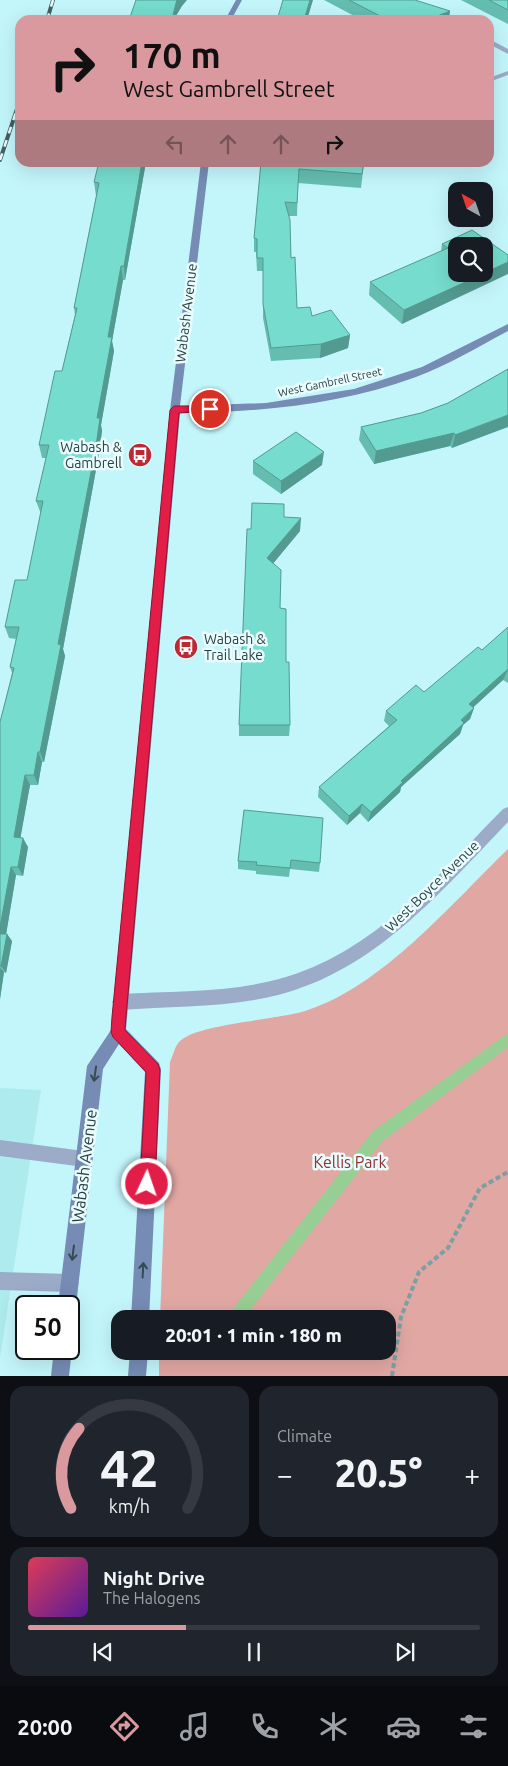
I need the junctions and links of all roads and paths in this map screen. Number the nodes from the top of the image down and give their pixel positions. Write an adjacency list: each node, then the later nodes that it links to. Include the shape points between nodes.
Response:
1 (239, 0): 3 (main road)
2 (409, 0): 4 (street)
3 (231, 15)
4 (439, 15)
5 (494, 44): 6 (street)
6 (508, 52)
7 (508, 73): 8 (street)
8 (494, 78)
9 (204, 167): 11 (main road, Wabash Avenue)
10 (508, 327): 11 (main road, West Gambrell Street, via 414,374 370,388 274,407)
11 (174, 410): 13 (main road, Wabash Avenue)
12 (508, 813): 13 (street, West Boyce Avenue, via 386,932 320,973 271,988)
13 (120, 1002): 14 (main road, Wabash Avenue)
14 (118, 1032): 16 (main road, Wabash Avenue, one-way to 16, via 95,1066); 21 (main road, one-way to 14, via 153,1070)
15 (0, 1148): 16 (street)
16 (84, 1159): 19 (main road, Wabash Avenue, one-way to 19)
17 (508, 1172): 26 (path, via 480,1188 448,1248 419,1272 401,1317)
18 (0, 1281): 19 (street)
19 (70, 1283): 20 (main road, Wabash Avenue)
20 (68, 1295)
21 (140, 1310)
22 (62, 1360): 24 (main road)
23 (138, 1360): 25 (main road)
24 (60, 1376)
25 (137, 1376)
26 (392, 1376)

